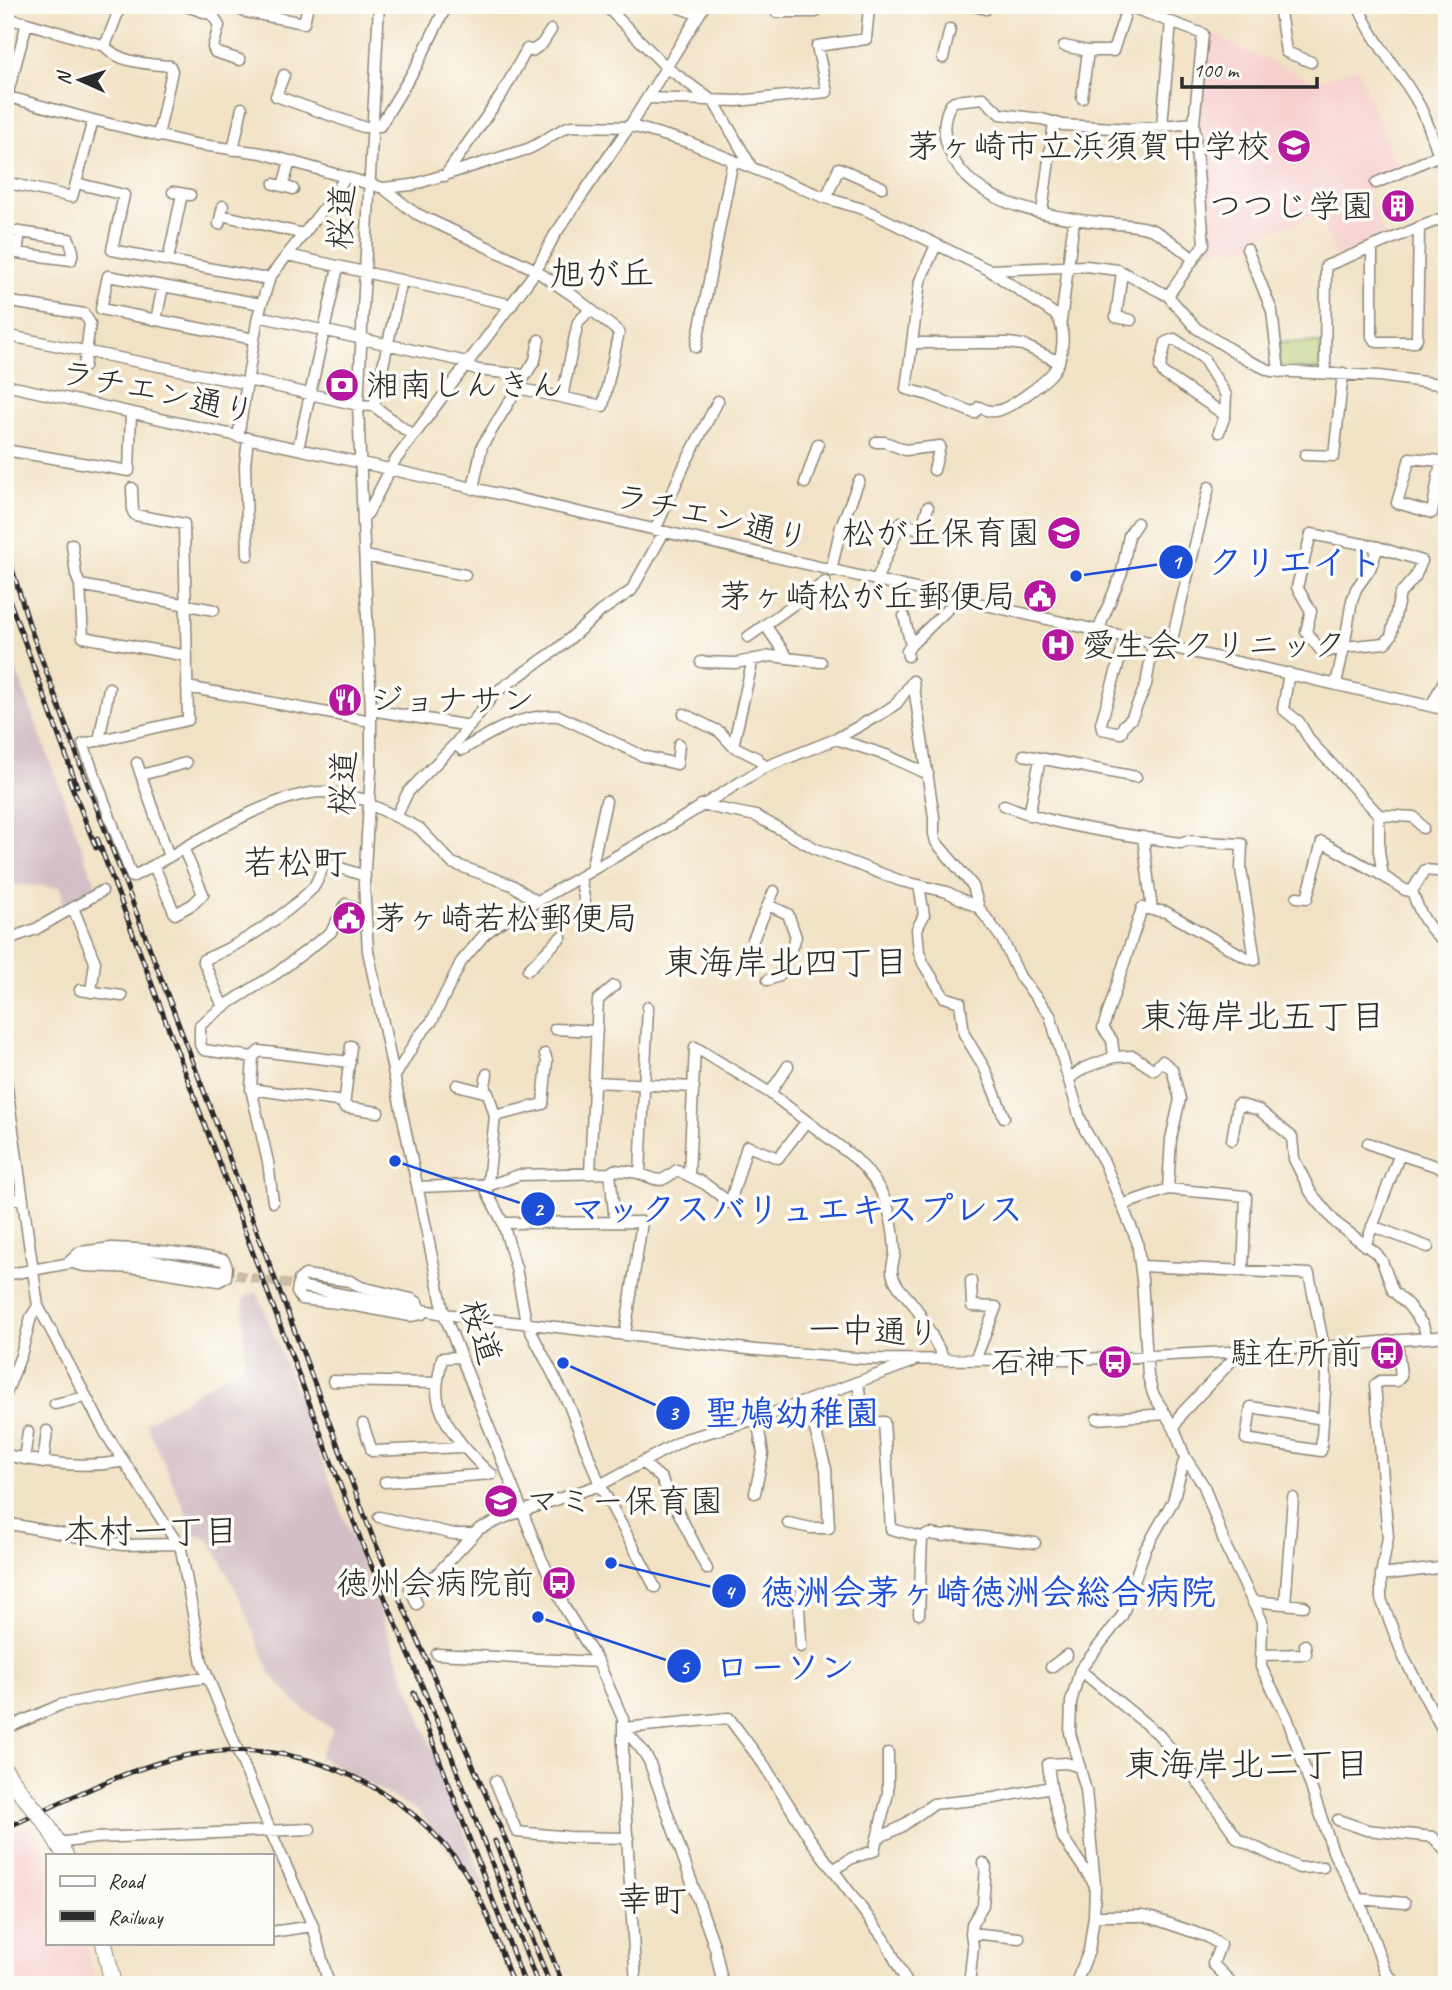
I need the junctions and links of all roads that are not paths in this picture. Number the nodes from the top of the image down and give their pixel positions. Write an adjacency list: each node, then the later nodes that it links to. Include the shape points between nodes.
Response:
1 (121, 5): 24 (street)
2 (183, 5): 16 (street)
3 (227, 5): 4 (street, via 304,23)
4 (308, 5)
5 (379, 5): 42 (street, 桜道)
6 (447, 5): 42 (street, via 383,123)
7 (605, 5): 30 (street)
8 (672, 5): 17 (street)
9 (816, 5): 18 (street, via 816,12)
10 (863, 5): 35 (street, via 869,8 866,39 817,46 827,92)
11 (969, 5): 12 (street, via 982,10)
12 (989, 5)
13 (1279, 5): 29 (street, via 1286,52)
14 (1359, 5): 45 (street, via 1424,114)
15 (1128, 6): 20 (street); 26 (street, via 1113,51)
16 (215, 10): 28 (street, via 219,26 215,52)
17 (702, 10): 30 (street)
18 (776, 13)
19 (5, 18): 21 (street)
20 (1171, 22): 39 (street, via 1203,34); 40 (street)
21 (26, 23): 24 (street); 32 (street)
22 (950, 29): 27 (street)
23 (551, 30): 50 (street, via 542,44 527,49)
24 (105, 46): 43 (street, via 111,53 141,63 170,66)
25 (1064, 46): 26 (street)
26 (1088, 51): 34 (street)
27 (943, 58)
28 (240, 60)
29 (1311, 62)
30 (666, 67): 33 (street); 35 (street)
31 (284, 75): 42 (street, via 276,96)
32 (6, 96): 37 (street)
33 (647, 98): 35 (street); 41 (street)
34 (1082, 98)
35 (714, 102): 48 (street)
36 (242, 108): 44 (street)
37 (93, 120): 43 (street); 52 (street)
38 (1054, 122): 40 (street, via 1130,129); 61 (street); 61 (street, via 1000,114 983,98 954,101 944,125 954,159 973,184 993,197)
39 (1194, 123): 40 (street); 73 (street, via 1204,244)
40 (1163, 126)
41 (629, 127): 46 (street, via 688,142); 50 (street, via 571,125 544,143); 78 (street, via 554,236)
42 (372, 128): 55 (street, 桜道)
43 (158, 136): 44 (street)
44 (233, 150): 47 (street)
45 (1437, 156): 49 (street); 53 (street)
46 (733, 160): 48 (street); 100 (street)
47 (290, 161): 51 (street); 56 (street)
48 (751, 166): 60 (street)
49 (1447, 174)
50 (445, 176): 58 (street)
51 (345, 178): 55 (street); 68 (street)
52 (76, 183): 54 (street, via 72,197); 74 (street, via 124,195 112,250)
53 (1376, 183)
54 (13, 184)
55 (369, 185): 58 (street); 79 (street, 桜道)
56 (283, 186)
57 (883, 187): 60 (street, via 839,168)
58 (383, 188): 78 (street, via 415,213)
59 (182, 194): 74 (street)
60 (826, 198): 69 (street, via 866,210)
61 (1042, 212): 64 (street)
62 (221, 215): 68 (street)
63 (1447, 216): 65 (street)
64 (1074, 219): 73 (street, via 1149,229); 75 (street)
65 (1419, 227): 70 (street); 70 (street, via 1418,338 1414,342 1377,342 1372,337)
66 (5, 230): 67 (street)
67 (20, 232): 67 (street, via 17,253 71,260 69,239)
68 (304, 234): 72 (street)
69 (936, 245): 77 (street); 98 (street, via 920,281)
70 (1372, 247): 107 (street, via 1326,266)
71 (1247, 249): 106 (street, via 1272,311)
72 (288, 256): 76 (street); 81 (street)
73 (1194, 259): 84 (street)
74 (168, 260): 81 (street)
75 (1069, 266): 77 (street); 80 (street); 91 (street)
76 (338, 267): 79 (street); 93 (street)
77 (989, 270): 91 (street)
78 (536, 271): 86 (street); 88 (street)
79 (364, 272): 82 (street); 96 (street, 桜道)
80 (1122, 272): 84 (street); 90 (street, via 1112,316)
81 (270, 277): 87 (street)
82 (402, 280): 86 (street); 99 (street)
83 (163, 286): 87 (street); 89 (street); 89 (street, via 107,276 100,309)
84 (1168, 296): 92 (street)
85 (5, 301): 102 (street, via 84,314 90,323)
86 (512, 305): 104 (street)
87 (259, 310): 93 (street); 95 (street)
88 (590, 310): 115 (street, via 578,322); 115 (street, via 619,332 603,406)
89 (156, 320): 95 (street)
90 (1131, 320)
91 (1061, 321): 103 (street)
92 (1196, 328): 101 (street); 106 (street, via 1249,361)
93 (324, 331): 96 (street); 114 (street)
94 (5, 335): 102 (street)
95 (254, 339): 110 (street)
96 (361, 339): 99 (street); 117 (street, 桜道)
97 (539, 340): 109 (street, via 535,360)
98 (912, 343): 103 (street, via 1008,343); 103 (street, via 906,390 974,413 979,407 994,412 1022,397)
99 (387, 344): 104 (street); 118 (street)
100 (696, 347)
101 (1191, 350): 120 (street, via 1203,358 1226,395); 120 (street, via 1174,340 1166,342 1160,367 1163,373)
102 (86, 352): 105 (street); 110 (street)
103 (1059, 362)
104 (466, 364): 109 (street); 122 (street)
105 (85, 367)
106 (1279, 372): 107 (street)
107 (1325, 372): 108 (street)
108 (1343, 373): 112 (street); 128 (street, via 1334,456)
109 (524, 376): 113 (street)
110 (248, 382): 114 (street); 123 (street)
111 (5, 385): 119 (street, ラチエン通り)
112 (1447, 385)
113 (517, 388): 115 (street); 137 (street, via 482,446)
114 (310, 394): 117 (street); 126 (street)
115 (562, 397)
116 (718, 401): 141 (street, via 685,464)
117 (358, 405): 118 (street); 130 (street, 桜道)
118 (374, 406): 122 (street)
119 (131, 413): 123 (street, ラチエン通り); 127 (street, via 129,471)
120 (1225, 415): 121 (street)
121 (1219, 432)
122 (412, 435): 131 (street)
123 (243, 438): 126 (street, ラチエン通り); 144 (street)
124 (876, 442): 132 (street, via 905,450 940,446)
125 (818, 444): 134 (street)
126 (298, 449): 130 (street, ラチエン通り)
127 (5, 450)
128 (1305, 455)
129 (1444, 462): 129 (street, via 1410,458 1397,503 1432,513)
130 (361, 463): 131 (street, ラチエン通り); 139 (street, 桜道)
131 (389, 469): 137 (street, ラチエン通り); 139 (street)
132 (934, 470)
133 (859, 481): 147 (street)
134 (805, 483)
135 (1209, 487): 159 (street)
136 (132, 488): 151 (street, via 135,515 184,524)
137 (474, 489): 141 (street, ラチエン通り)
138 (928, 507): 148 (street, via 921,530 901,522)
139 (363, 517): 145 (street, 桜道)
140 (1137, 523): 155 (street)
141 (659, 531): 147 (street, ラチエン通り); 175 (street, via 631,591 496,692)
142 (72, 544): 149 (street)
143 (1378, 547): 160 (street, via 1352,600); 160 (street, via 1422,561 1400,594 1391,636 1385,643); 160 (street, via 1311,534 1297,587 1311,611 1306,632 1324,653)
144 (247, 555)
145 (365, 556): 146 (street); 173 (street, 桜道)
146 (465, 575)
147 (828, 576): 148 (street, ラチエン通り); 154 (street)
148 (876, 581): 150 (street, ラチエン通り)
149 (80, 585): 151 (street); 161 (street, via 83,637)
150 (958, 599): 153 (street, via 909,650); 155 (street, ラチエン通り)
151 (186, 604): 152 (street); 161 (street)
152 (214, 610)
153 (904, 616)
154 (765, 625): 156 (street); 162 (street)
155 (1098, 631): 157 (street, ラチエン通り)
156 (748, 637)
157 (1126, 638): 158 (street, ラチエン通り); 158 (street, via 1102,729 1121,733 1131,719 1146,685)
158 (1153, 644): 159 (street, ラチエン通り)
159 (1170, 648): 166 (street, ラチエン通り)
160 (1344, 648): 168 (street)
161 (187, 656): 169 (street)
162 (788, 658): 163 (street); 165 (street)
163 (753, 659): 164 (street); 180 (street)
164 (701, 662)
165 (821, 662)
166 (1289, 673): 168 (street, ラチエン通り); 194 (street, via 1283,709)
167 (1447, 675): 171 (street)
168 (1336, 684): 171 (street, ラチエン通り)
169 (187, 687): 173 (street); 177 (street, via 188,720)
170 (109, 688): 177 (street)
171 (1431, 706): 172 (street, ラチエン通り)
172 (1447, 710)
173 (371, 715): 175 (street); 190 (street, 桜道)
174 (684, 715): 180 (street, via 720,732)
175 (470, 726): 178 (street)
176 (836, 739): 185 (street); 186 (street); 186 (street, via 897,703 913,681)
177 (99, 741): 200 (street, via 83,744 132,877)
178 (455, 744): 179 (street, via 462,750 498,729 550,715 654,759 677,764); 195 (street, via 408,792)
179 (679, 744)
180 (733, 746): 185 (street)
181 (1024, 755): 182 (street)
182 (1040, 759): 188 (street); 193 (street)
183 (137, 762): 187 (street)
184 (186, 763): 187 (street)
185 (765, 767): 191 (street)
186 (928, 774): 215 (street, via 936,842 973,886)
187 (141, 775): 199 (street)
188 (1136, 778)
189 (606, 801): 201 (street)
190 (369, 804): 195 (street); 198 (street, via 337,793 309,793 265,807); 203 (street, 桜道)
191 (701, 805): 201 (street); 206 (street, via 757,817 808,845)
192 (1004, 805): 193 (street)
193 (1028, 815): 197 (street)
194 (1379, 815): 196 (street, via 1414,817); 204 (street)
195 (396, 817): 211 (street, via 419,828 452,863 512,885)
196 (1423, 828)
197 (1143, 837): 217 (street); 217 (street, via 1241,845 1255,960 1166,912)
198 (184, 850): 199 (street); 200 (street, via 203,894 176,914)
199 (169, 858): 200 (street)
200 (154, 866)
201 (591, 870): 205 (street)
202 (1447, 872): 209 (street, via 1425,870)
203 (365, 876): 216 (street, 桜道); 226 (street, via 325,863 315,886 292,905 232,948 203,960)
204 (1383, 876): 209 (street); 210 (street, via 1322,842 1307,898)
205 (580, 877): 211 (street); 212 (street)
206 (919, 885): 215 (street); 250 (street, via 924,915 917,929 923,963 944,997 960,1002 964,1034 985,1069)
207 (102, 891): 214 (street)
208 (774, 891): 213 (street)
209 (1412, 891): 220 (street, via 1434,935)
210 (1297, 897)
211 (536, 901): 238 (street, via 484,935 461,962 432,1021)
212 (585, 903)
213 (768, 905): 221 (street); 223 (street, via 788,914 796,937 779,976)
214 (73, 908): 219 (street); 225 (street, via 95,962 85,991)
215 (979, 908): 239 (street, via 1002,939 1020,977 1050,1015)
216 (364, 909): 226 (street, via 346,904 331,932); 238 (street, 桜道)
217 (1152, 909): 233 (street, via 1142,908 1103,1028 1112,1040)
218 (561, 937): 222 (street)
219 (5, 940)
220 (1447, 943)
221 (746, 956)
222 (529, 970)
223 (768, 980)
224 (614, 986): 229 (street, via 598,1000)
225 (122, 996)
226 (223, 1007): 232 (street, via 200,1026 200,1045 204,1051)
227 (648, 1007): 241 (street)
228 (555, 1029): 229 (street)
229 (597, 1031): 240 (street)
230 (351, 1046): 234 (street)
231 (545, 1054): 249 (street, via 543,1104)
232 (253, 1057): 234 (street, via 259,1051); 244 (street)
233 (1114, 1057): 239 (street); 262 (street, via 1133,1056 1154,1070 1162,1061 1172,1069 1180,1099 1171,1139)
234 (350, 1062): 247 (street)
235 (788, 1066): 246 (street)
236 (5, 1074): 263 (street)
237 (487, 1074): 245 (street)
238 (394, 1078): 261 (street, 桜道)
239 (1070, 1078): 266 (street, via 1085,1130)
240 (595, 1082): 241 (street); 257 (street)
241 (644, 1084): 243 (street); 258 (street)
242 (457, 1085): 245 (street)
243 (694, 1087): 246 (street, via 695,1047); 259 (street)
244 (251, 1089): 247 (street); 265 (street)
245 (484, 1092): 249 (street)
246 (770, 1093): 251 (street)
247 (344, 1102): 248 (street, via 344,1107)
248 (378, 1112)
249 (495, 1116): 260 (street)
250 (1004, 1117)
251 (806, 1122): 259 (street, via 778,1158 747,1146 730,1203); 293 (street, via 856,1159 883,1191 892,1220 892,1271)
252 (1232, 1140): 270 (street, via 1238,1104 1267,1115 1292,1137 1294,1159 1318,1201)
253 (1368, 1143): 254 (street)
254 (1399, 1156): 255 (street); 269 (street)
255 (1447, 1170)
256 (610, 1172): 257 (street); 258 (street); 267 (street)
257 (590, 1173): 260 (street, via 519,1175)
258 (640, 1173): 259 (street, via 653,1180 666,1179 677,1170)
259 (689, 1175)
260 (487, 1183): 261 (street); 268 (street)
261 (419, 1187): 282 (street, 桜道)
262 (1168, 1189): 266 (street); 275 (street, via 1246,1196)
263 (22, 1199): 264 (street); 274 (street)
264 (5, 1200)
265 (273, 1202)
266 (1122, 1205): 273 (street, via 1137,1241)
267 (615, 1222): 268 (street); 284 (street, via 642,1222)
268 (503, 1223): 283 (street)
269 (1372, 1226): 270 (street); 271 (street)
270 (1365, 1246): 286 (street, via 1376,1253 1393,1290 1423,1325)
271 (1428, 1247)
272 (69, 1262): 272 (street, via 80,1252 112,1248 181,1252 224,1260 227,1267 226,1277 219,1281); 274 (street); 276 (street, via 133,1258)
273 (1141, 1266): 275 (street); 290 (street)
274 (32, 1269): 277 (street); 280 (street)
275 (1243, 1271): 288 (street, via 1309,1274)
276 (221, 1272)
277 (5, 1275)
278 (971, 1281): 294 (street, via 972,1306 996,1307)
279 (304, 1287): 281 (street, 一中通り)
280 (38, 1306): 298 (street); 299 (street)
281 (426, 1311): 281 (street, via 410,1315 300,1299 299,1280 305,1275 351,1281 412,1299); 282 (street, 一中通り)
282 (444, 1314): 283 (street, 一中通り); 291 (street, 桜道)
283 (526, 1322): 284 (street, 一中通り); 320 (street, via 569,1405)
284 (625, 1334): 292 (street, 一中通り, via 791,1354)
285 (1447, 1336): 286 (street, 一中通り)
286 (1427, 1337): 287 (street, 一中通り)
287 (1397, 1340): 288 (street, 一中通り); 333 (street, via 1401,1376 1375,1385 1388,1538)
288 (1324, 1347): 289 (street, 一中通り); 305 (street)
289 (1240, 1352): 290 (street, 一中通り); 307 (street, via 1182,1413)
290 (1145, 1356): 294 (street, 一中通り); 302 (street, via 1153,1394)
291 (461, 1357): 296 (street, via 442,1358); 317 (street, 桜道)
292 (918, 1360): 293 (street, 一中通り); 297 (street)
293 (945, 1360): 294 (street, 一中通り)
294 (975, 1360)
295 (333, 1381): 296 (street)
296 (438, 1382): 310 (street, via 442,1411)
297 (859, 1383): 300 (street); 328 (street, via 864,1423 884,1422 891,1529)
298 (5, 1396)
299 (85, 1397): 301 (street); 314 (street)
300 (807, 1401): 303 (street); 326 (street, via 826,1469 829,1528)
301 (55, 1404)
302 (1166, 1415): 304 (street); 307 (street)
303 (757, 1419): 315 (street, via 685,1439); 321 (street, via 764,1454)
304 (1097, 1419)
305 (1323, 1419): 305 (street, via 1251,1407 1246,1439 1321,1451)
306 (363, 1424): 310 (street, via 372,1451)
307 (1174, 1428): 312 (street)
308 (47, 1431): 316 (street)
309 (28, 1432): 313 (street)
310 (463, 1447): 318 (street)
311 (5, 1455): 313 (street)
312 (1185, 1457): 336 (street, via 1204,1486); 348 (street, via 1173,1501 1145,1550 1122,1616)
313 (24, 1459): 316 (street)
314 (124, 1461): 316 (street, via 79,1466); 330 (street)
315 (642, 1462): 320 (street); 332 (street, via 661,1478)
316 (43, 1463)
317 (505, 1471): 318 (street); 323 (street, 桜道)
318 (490, 1474): 319 (street)
319 (385, 1482)
320 (600, 1485): 323 (street); 335 (street)
321 (755, 1493)
322 (1293, 1498): 338 (street)
323 (521, 1512): 327 (street); 346 (street, 桜道, via 552,1583)
324 (379, 1517): 327 (street, via 454,1534)
325 (5, 1523): 330 (street, via 123,1545)
326 (788, 1524)
327 (474, 1534): 337 (street, via 436,1575 410,1588)
328 (922, 1537): 329 (street, via 955,1534); 340 (street)
329 (1035, 1543)
330 (179, 1544): 349 (street, via 196,1639)
331 (1447, 1567): 333 (street)
332 (706, 1569)
333 (1381, 1574): 352 (street, via 1384,1608 1404,1658)
334 (803, 1586): 342 (street)
335 (655, 1587)
336 (1252, 1601): 338 (street); 345 (street, via 1263,1628)
337 (417, 1604)
338 (1285, 1604): 339 (street)
339 (1304, 1606)
340 (919, 1614)
341 (1305, 1645): 345 (street, via 1306,1654)
342 (801, 1647)
343 (437, 1654): 346 (street)
344 (1067, 1655): 347 (street)
345 (1261, 1655): 369 (street, via 1261,1667 1287,1717 1334,1854)
346 (598, 1662): 350 (street, 桜道)
347 (1051, 1667)
348 (1080, 1670): 354 (street, via 1069,1721); 366 (street, via 1158,1734 1238,1839 1299,1868)
349 (208, 1677): 351 (street, via 60,1705); 360 (street)
350 (624, 1728): 361 (street); 367 (street, via 729,1718); 380 (street, via 649,1761 715,1948)
351 (5, 1729)
352 (1447, 1738)
353 (888, 1753): 362 (street, via 888,1793)
354 (1080, 1768): 357 (street, via 1048,1764); 368 (street)
355 (5, 1771): 363 (highway, bridge)
356 (495, 1781): 361 (street, via 517,1832)
357 (1051, 1787): 362 (street, via 933,1804); 368 (street, via 1063,1838)
358 (1338, 1821): 364 (street, via 1367,1830 1433,1837)
359 (310, 1829): 360 (street)
360 (270, 1830): 363 (street, via 95,1838); 372 (street)
361 (628, 1838): 379 (street)
362 (878, 1839): 367 (street, via 874,1851)
363 (62, 1849)
364 (1447, 1853)
365 (983, 1863): 374 (street, via 983,1905)
366 (1323, 1867)
367 (833, 1870): 381 (street, via 885,1940)
368 (1095, 1885): 371 (street)
369 (1360, 1899): 370 (street); 385 (street, via 1382,1962)
370 (1405, 1903)
371 (1094, 1916): 383 (street, via 1089,1951); 384 (street, via 1142,1916 1208,1937 1220,1945 1213,1964)
372 (313, 1926): 373 (street); 378 (street)
373 (273, 1932)
374 (971, 1933): 375 (street); 382 (street)
375 (1019, 1938)
376 (104, 1944): 377 (highway)
377 (113, 1985)
378 (329, 1985)
379 (636, 1985)
380 (723, 1985)
381 (908, 1985)
382 (969, 1985)
383 (1076, 1985)
384 (1234, 1985)
385 (1396, 1985)

